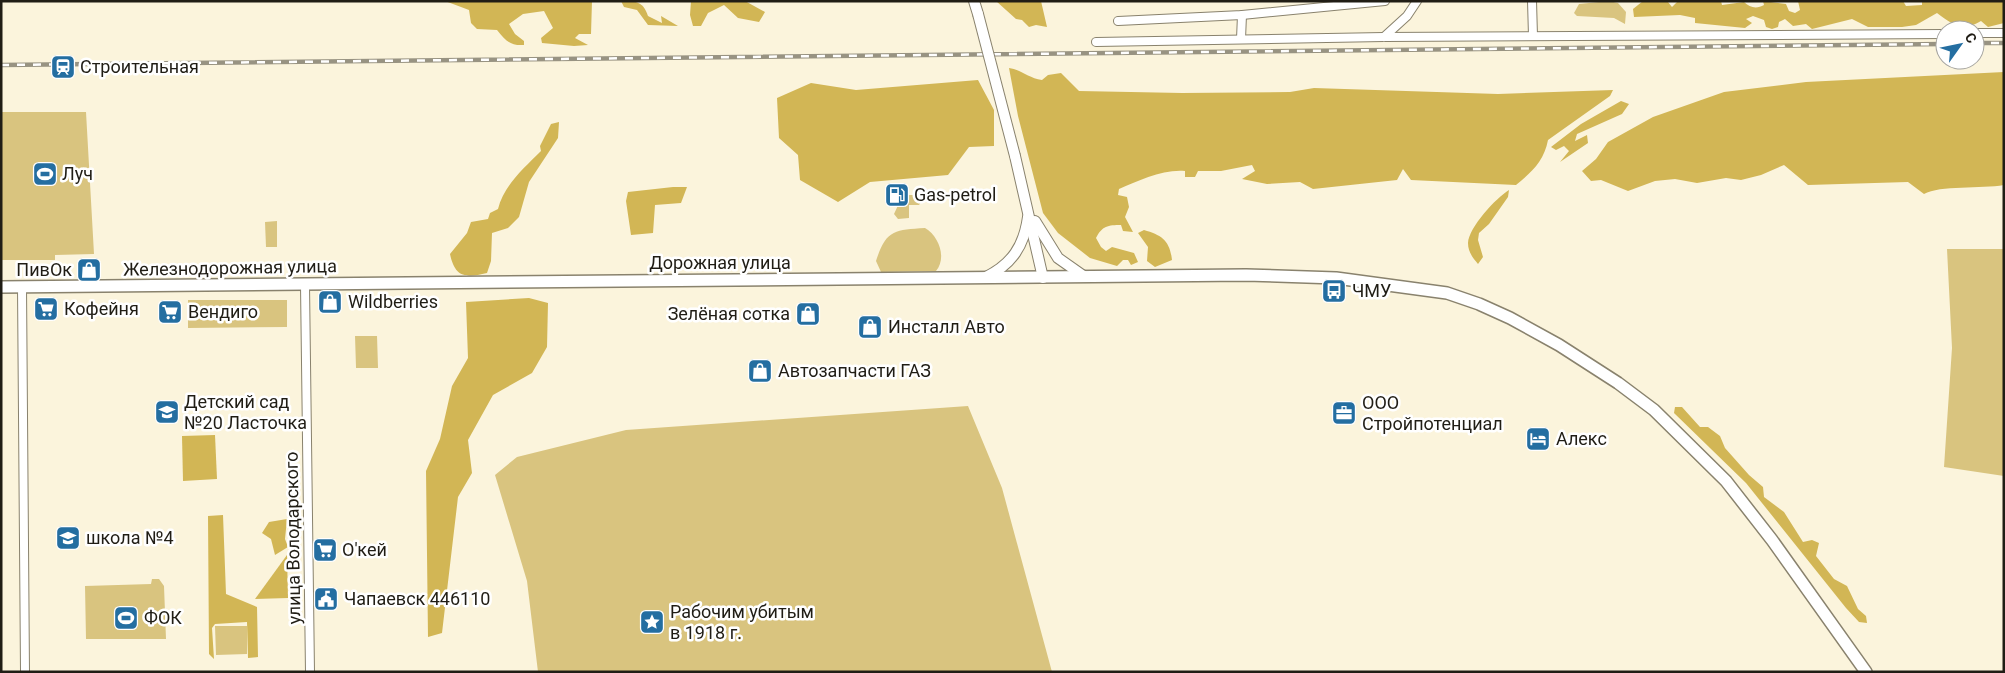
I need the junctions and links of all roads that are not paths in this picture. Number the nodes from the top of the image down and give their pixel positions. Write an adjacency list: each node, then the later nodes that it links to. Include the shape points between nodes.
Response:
1 (974, 1): 14 (street, bridge)
2 (1385, 1): 5 (street)
3 (1417, 1): 11 (street, via 1407,16)
4 (1532, 1): 10 (street)
5 (1242, 15): 6 (street); 12 (street)
6 (1118, 21)
7 (1985, 33): 8 (street)
8 (2004, 33)
9 (1935, 34): 10 (street)
10 (1533, 36): 11 (street)
11 (1384, 37): 12 (street)
12 (1240, 39): 13 (street)
13 (1096, 42)
14 (1029, 212): 15 (street, via 1058,258); 16 (street); 17 (street, via 1020,249 1010,262)
15 (1085, 277): 16 (main road, Дорожная улица); 24 (main road, Дорожная улица, via 1336,278 1447,293 1510,318 1618,383 1654,410 1699,452 1772,540)
16 (1043, 278): 17 (main road, Дорожная улица)
17 (982, 279): 18 (main road, Дорожная улица)
18 (458, 282): 19 (main road, Железнодорожная улица)
19 (305, 285): 21 (main road, Железнодорожная улица); 23 (street, улица Володарского)
20 (1, 287): 21 (main road, Железнодорожная улица)
21 (22, 287): 22 (street)
22 (25, 672)
23 (310, 672)
24 (1866, 672)

